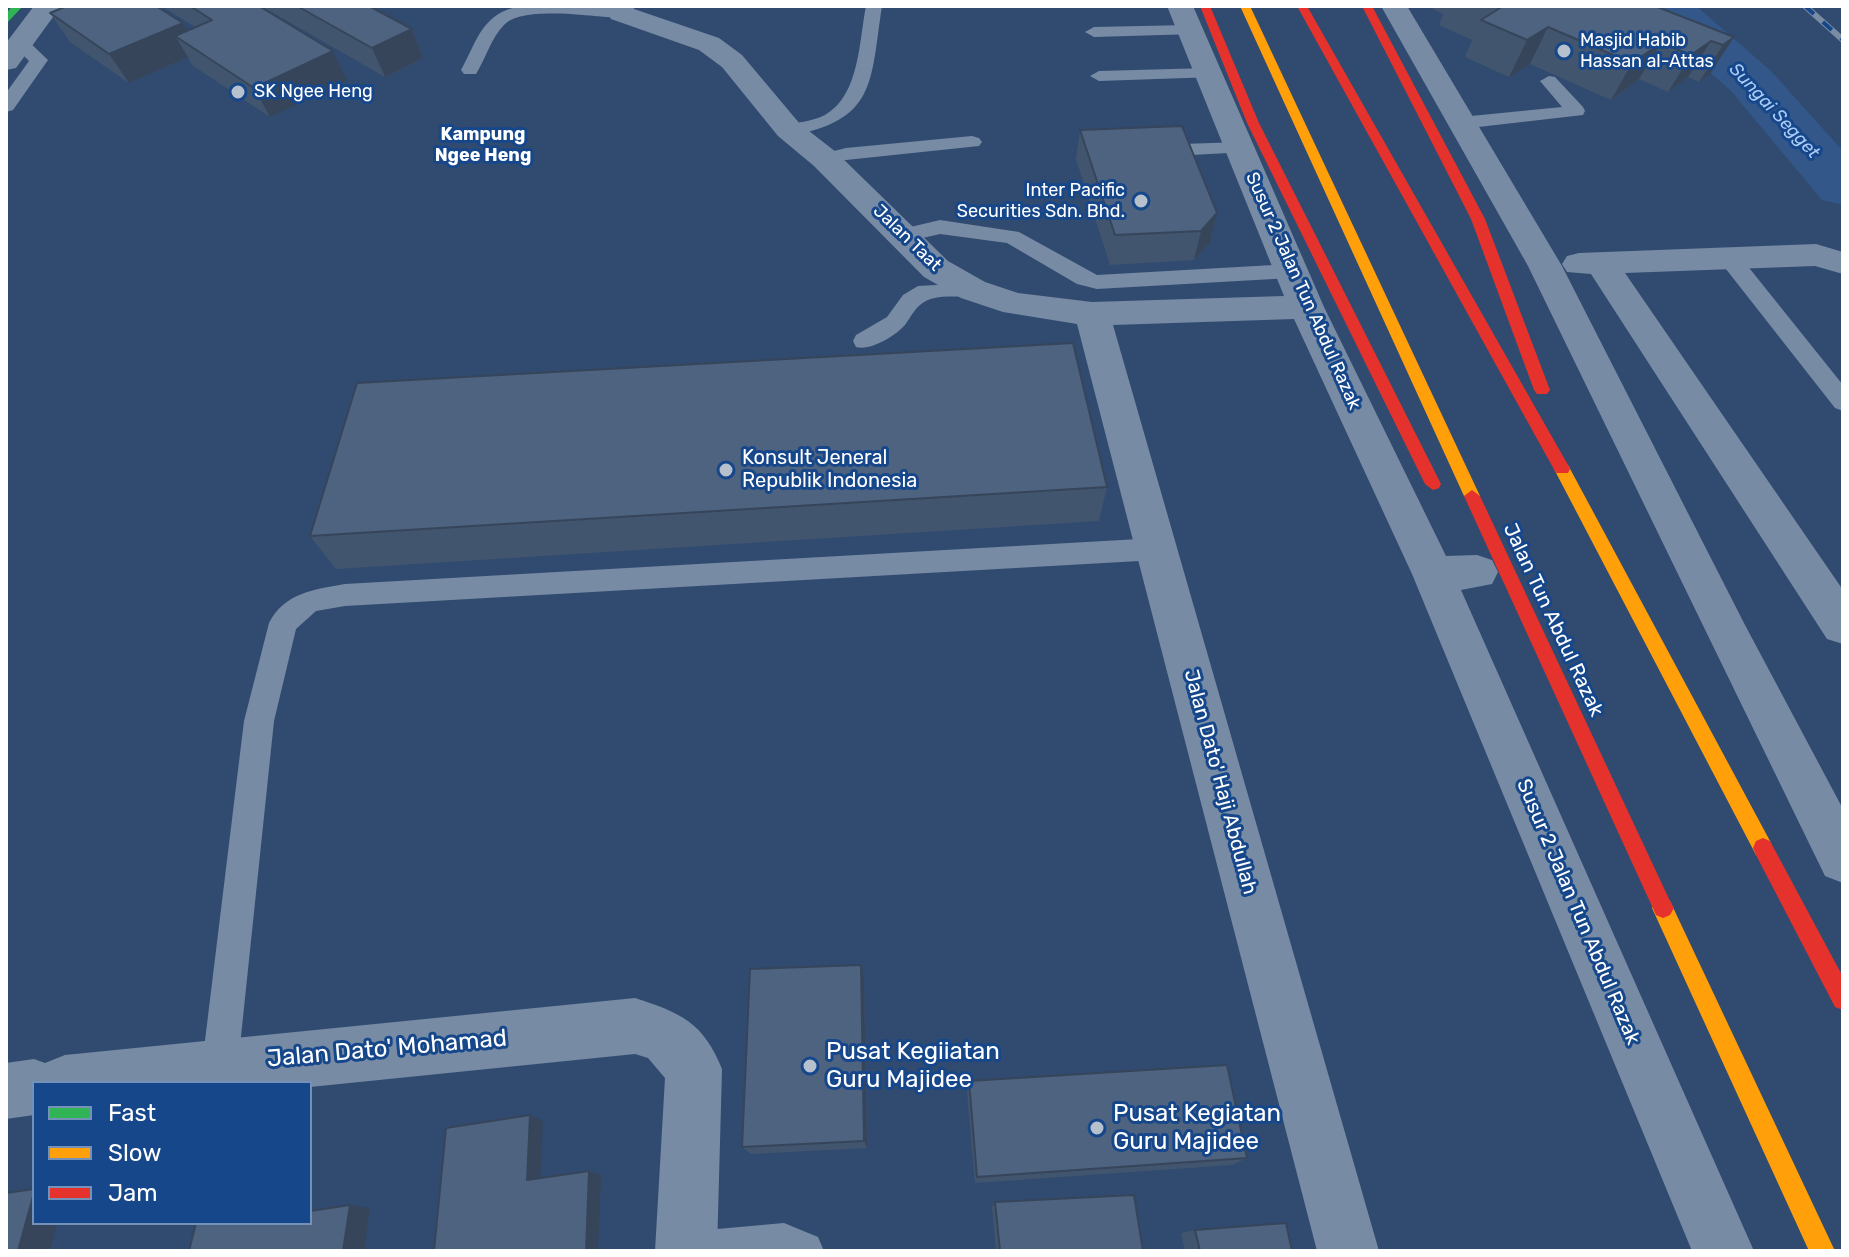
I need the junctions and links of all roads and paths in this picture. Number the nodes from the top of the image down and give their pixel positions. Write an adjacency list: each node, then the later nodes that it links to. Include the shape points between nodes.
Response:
1 (18, 6): 11 (main road)
2 (48, 6): 11 (street)
3 (874, 6): 18 (lane, via 856,94 838,115)
4 (1245, 6): 40 (main road, Jalan Tun Abdul Razak)
5 (1302, 6): 36 (main road)
6 (1367, 6): 36 (main road, via 1478,219)
7 (1394, 6): 17 (street)
8 (621, 10): 12 (lane, Jalan Taat, via 508,13); 18 (street, Jalan Taat, via 709,44 732,61)
9 (1192, 14): 10 (lane); 13 (street, Susur 2 Jalan Tun Abdul Razak); 35 (main road, via 1253,123)
10 (1094, 32)
11 (11, 42): 16 (lane, via 39,60)
12 (470, 70)
13 (1209, 73): 14 (lane); 20 (street, Susur 2 Jalan Tun Abdul Razak)
14 (1099, 76)
15 (1549, 81): 17 (lane, via 1576,111)
16 (6, 106)
17 (1461, 123): 27 (street)
18 (789, 130): 22 (street, Jalan Taat)
19 (972, 142): 22 (lane)
20 (1240, 148): 21 (lane); 28 (street, Susur 2 Jalan Tun Abdul Razak)
21 (1129, 152)
22 (825, 159): 23 (street, Jalan Taat)
23 (905, 235): 28 (lane, via 940,227 1012,237 1097,282); 29 (street, Jalan Taat, via 936,269)
24 (1730, 259): 25 (street, via 1816,255); 26 (street); 34 (lane)
25 (1843, 263)
26 (1601, 264): 27 (street); 32 (street)
27 (1545, 266): 31 (street)
28 (1299, 289): 30 (street, Jalan Taat); 38 (street, Susur 2 Jalan Tun Abdul Razak)
29 (973, 290): 30 (street, Jalan Taat, via 1015,304); 33 (lane, via 926,291 911,300 895,322)
30 (1092, 314): 37 (street, Jalan Dato' Haji Abdullah)
31 (1573, 323): 32 (street); 41 (street)
32 (1641, 324): 39 (street)
33 (864, 341)
34 (1843, 402)
35 (1441, 500)
36 (1590, 519): 42 (main road)
37 (1157, 549): 43 (lane, via 309,601 283,623 259,721); 50 (street, Jalan Dato' Haji Abdullah)
38 (1472, 575): 40 (main road); 51 (street, Susur 2 Jalan Tun Abdul Razak)
39 (1843, 626)
40 (1540, 644): 52 (main road, Jalan Tun Abdul Razak)
41 (1843, 859)
42 (1843, 999)
43 (220, 1065): 44 (street, Jalan Dato' Mohamad); 47 (street, Jalan Dato' Mohamad, via 635,1026 666,1036 694,1069)
44 (82, 1081)
45 (32, 1087): 46 (street)
46 (6, 1091)
47 (686, 1251)
48 (695, 1251): 49 (lane, via 784,1242)
49 (804, 1251)
50 (1348, 1251)
51 (1723, 1251)
52 (1822, 1251)

